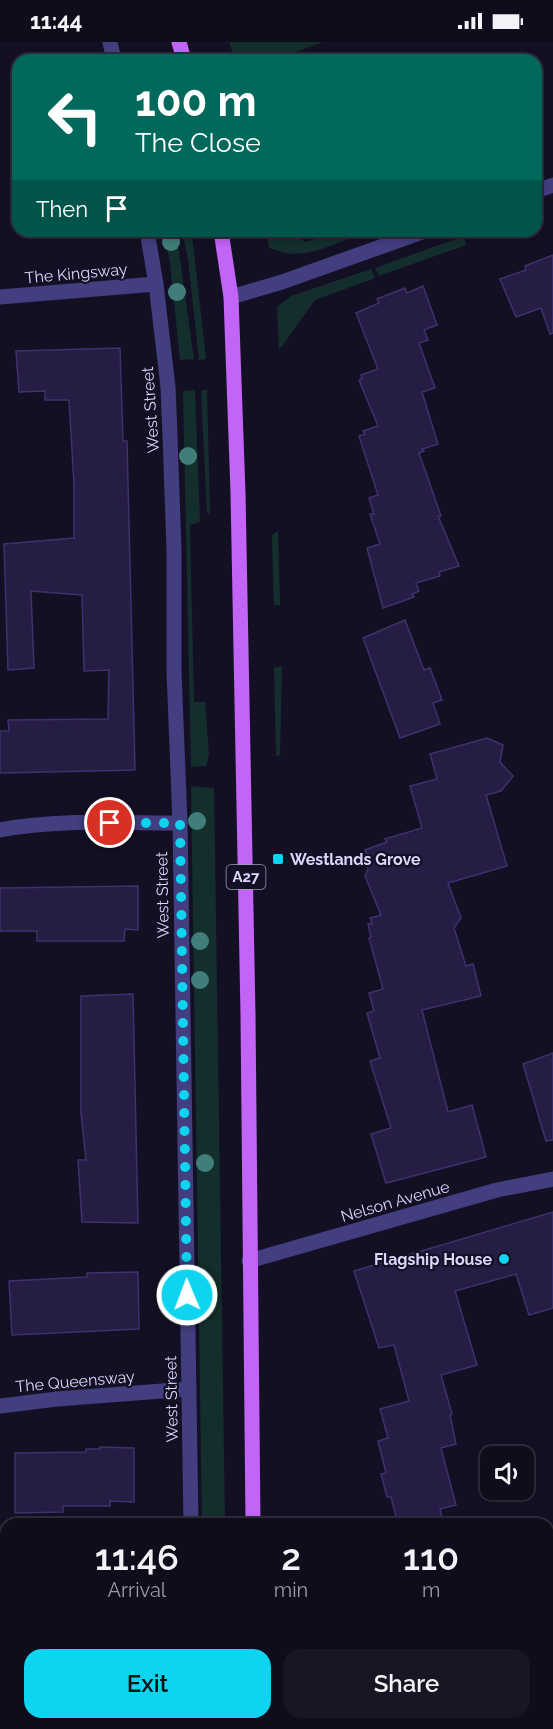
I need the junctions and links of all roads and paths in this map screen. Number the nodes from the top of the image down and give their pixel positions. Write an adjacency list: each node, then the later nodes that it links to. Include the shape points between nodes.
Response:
1 (148, 237): 4 (street, West Street)
2 (222, 237): 6 (main road, A27)
3 (407, 237): 6 (street)
4 (156, 284): 5 (street, The Kingsway); 7 (street, West Street, via 168,387)
5 (0, 297)
6 (231, 297): 10 (main road, A27, via 246,885)
7 (180, 823): 8 (street, via 20,826); 11 (street, West Street)
8 (0, 831)
9 (553, 1179): 10 (street, Nelson Avenue, via 497,1190)
10 (249, 1261): 14 (main road, A27)
11 (189, 1389): 12 (street, The Queensway); 13 (street, West Street)
12 (0, 1406)
13 (191, 1518)
14 (253, 1518)

